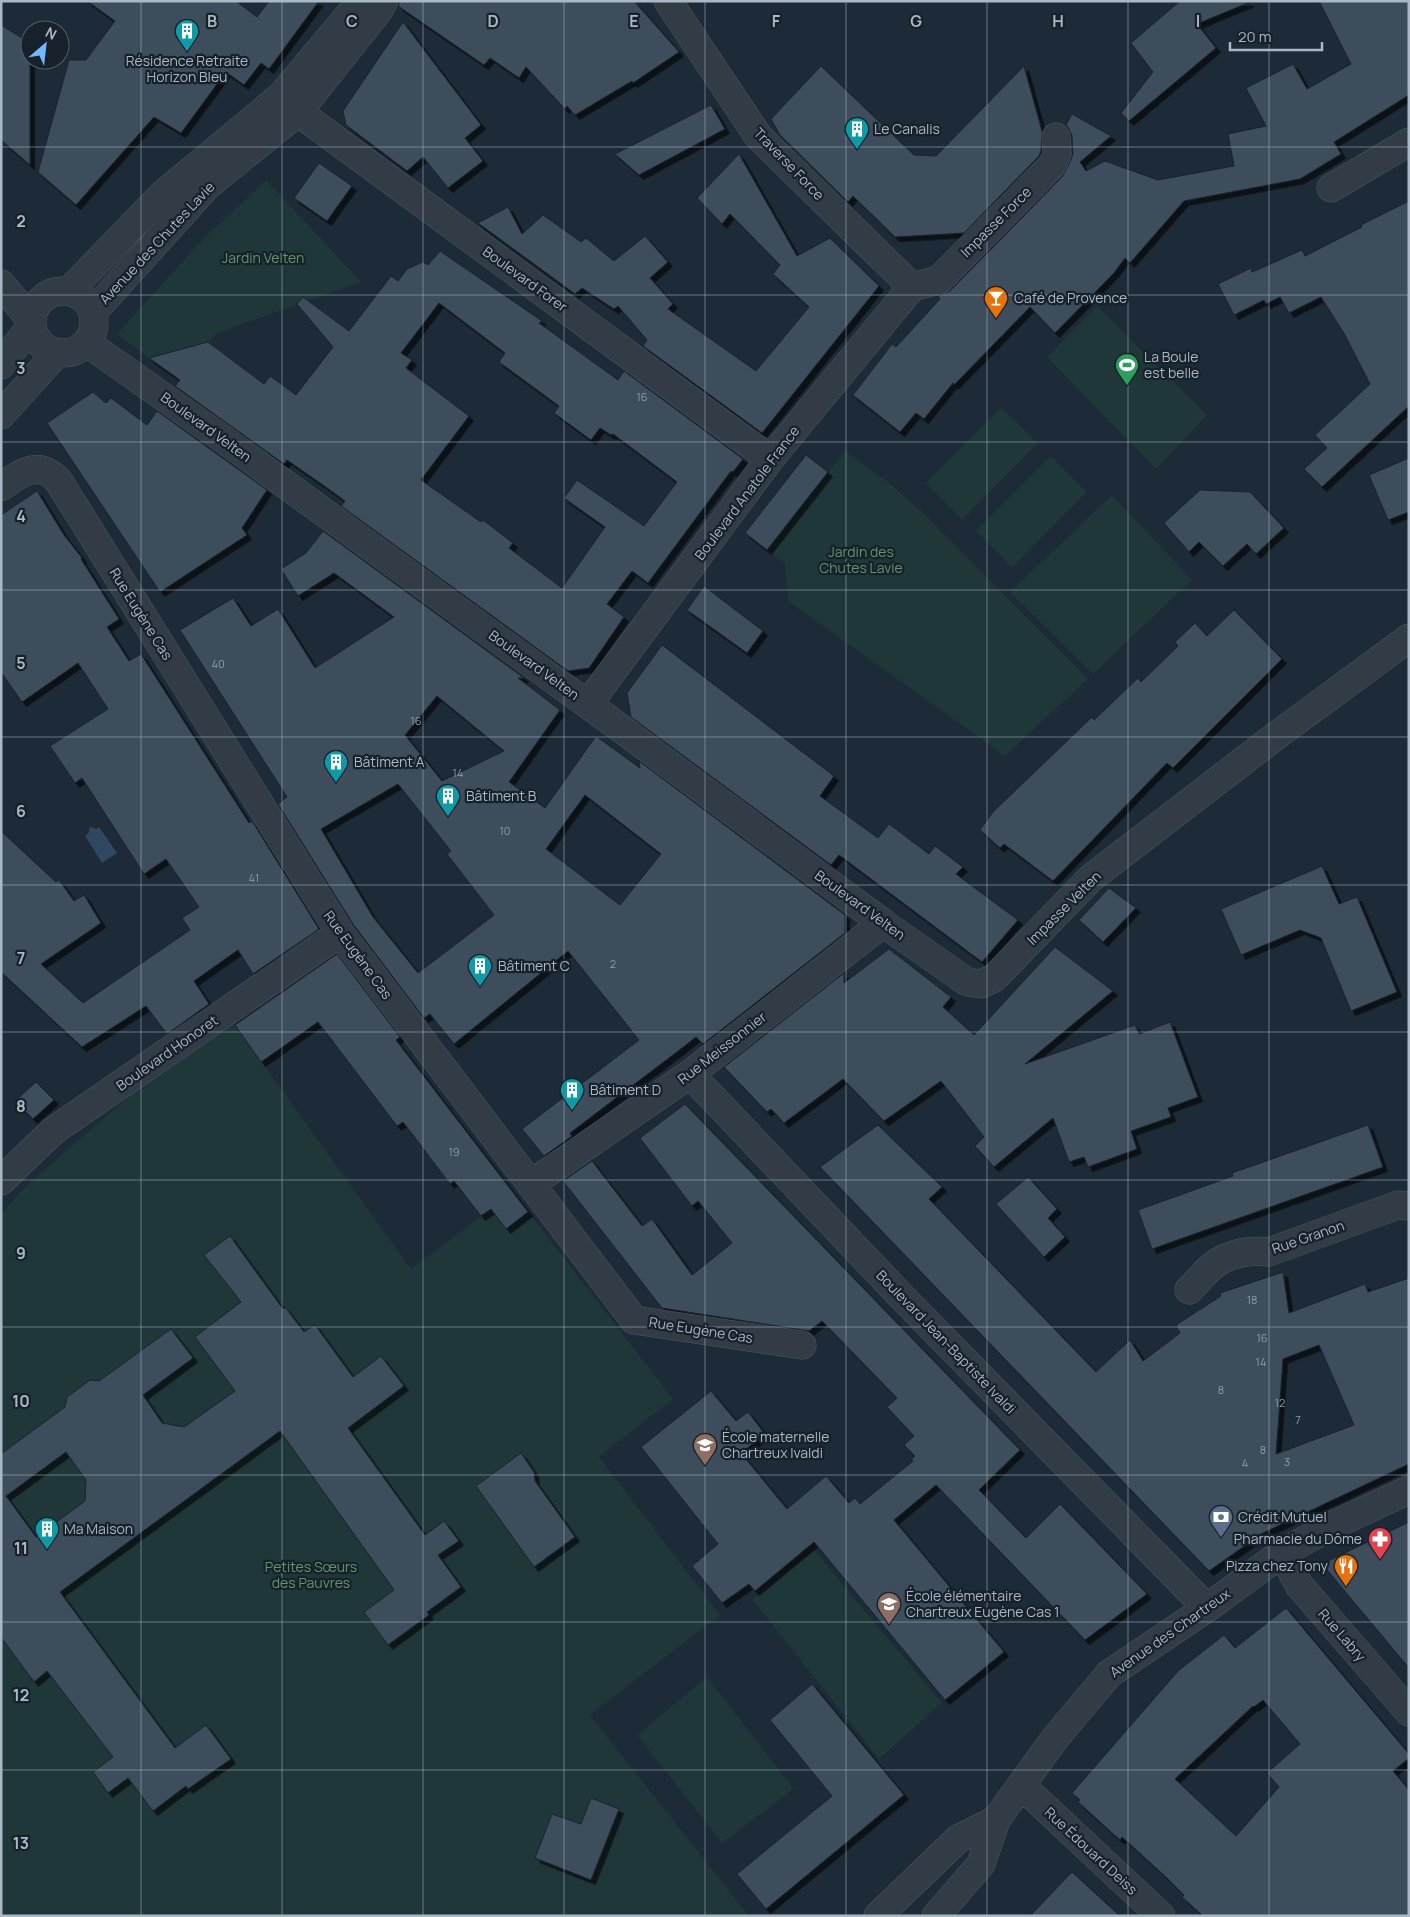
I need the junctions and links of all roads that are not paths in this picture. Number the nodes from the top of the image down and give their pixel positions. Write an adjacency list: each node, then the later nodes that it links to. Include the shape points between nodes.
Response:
1 (362, 1): 4 (street, Avenue des Chutes Lavie)
2 (384, 1): 4 (street, Avenue des Chutes Lavie)
3 (668, 1): 9 (street, Traverse Force, via 758,136)
4 (290, 104): 10 (street, Avenue des Chutes Lavie, via 161,196); 11 (street, Avenue des Chutes Lavie, via 207,186); 16 (street, Boulevard Forer)
5 (1056, 137): 9 (street, Impasse Force, via 1057,154 1052,165 939,280)
6 (1409, 142): 7 (street)
7 (1331, 188)
8 (1, 284): 10 (street)
9 (912, 287): 16 (street, Boulevard Anatole France)
10 (44, 309): 11 (street, via 79,295); 13 (street, via 41,345); 14 (street, Avenue des Chutes Lavie)
11 (93, 312): 12 (street, via 94,328)
12 (87, 343): 13 (street, via 73,352); 19 (street, Boulevard Velten)
13 (57, 353): 15 (street)
14 (1, 365)
15 (1, 415)
16 (770, 460): 19 (street, Boulevard Anatole France)
17 (1, 487): 21 (street, Rue Eugène Cas, via 32,470 45,470 58,480)
18 (1409, 638): 22 (street, Impasse Velten, via 1090,878 994,978)
19 (588, 704): 20 (street, Boulevard Velten)
20 (883, 923): 22 (street, Boulevard Velten, via 967,982); 23 (street, Rue Meissonnier)
21 (340, 933): 24 (street, Boulevard Honoret, via 52,1132); 25 (street, Rue Eugène Cas)
22 (981, 984)
23 (690, 1074): 25 (street, Rue Meissonnier); 31 (street, Boulevard Jean-Baptiste Ivaldi, via 900,1295)
24 (1, 1181)
25 (531, 1184): 28 (street, Rue Eugène Cas, via 634,1320)
26 (1409, 1206): 27 (street, Rue Granon, via 1398,1205 1269,1252 1243,1252 1218,1262)
27 (1189, 1290)
28 (802, 1345)
29 (1409, 1490): 30 (street, Avenue des Chartreux)
30 (1282, 1553): 31 (street, Avenue des Chartreux); 32 (street, Rue Labry, via 1299,1585)
31 (1207, 1608): 33 (street, Avenue des Chartreux, via 1109,1674 1056,1737)
32 (1409, 1712)
33 (1022, 1786): 34 (street, Avenue des Chartreux); 37 (street, Rue Édouard Deiss)
34 (996, 1820): 35 (street, Avenue des Chartreux, via 958,1839); 36 (street, Avenue des Chartreux, via 981,1864)
35 (878, 1916)
36 (936, 1916)
37 (1161, 1916)

